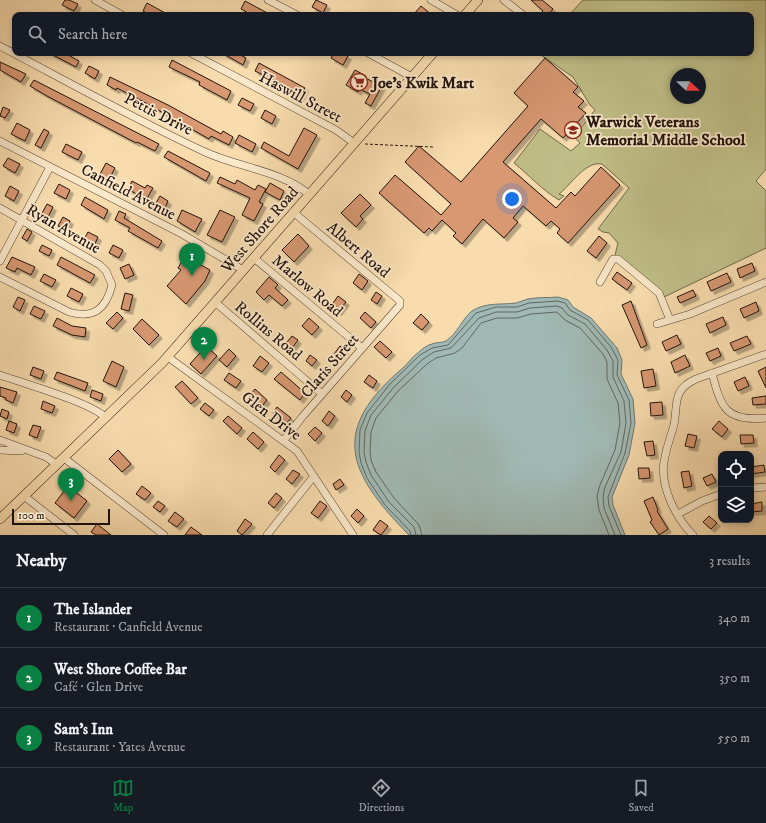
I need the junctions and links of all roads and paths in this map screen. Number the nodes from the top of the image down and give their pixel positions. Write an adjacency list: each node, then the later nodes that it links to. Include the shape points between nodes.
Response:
1 (96, 0): 6 (street)
2 (268, 0): 7 (street)
3 (431, 0): 8 (street)
4 (478, 0): 9 (main road)
5 (504, 0): 10 (street)
6 (117, 12)
7 (291, 12)
8 (453, 12)
9 (468, 12)
10 (520, 12)
11 (0, 46): 12 (street, Pettis Drive)
12 (12, 52)
13 (19, 56): 22 (street, Pettis Drive, via 201,150 278,176)
14 (197, 56): 19 (street, Haswill Street, via 336,130)
15 (374, 56): 17 (street)
16 (430, 56): 17 (main road, West Shore Road)
17 (412, 77): 19 (main road, West Shore Road)
18 (0, 141): 21 (street, Canfield Avenue)
19 (354, 143): 20 (path); 22 (main road, West Shore Road)
20 (433, 147)
21 (50, 167): 25 (street); 28 (street, Canfield Avenue, via 182,234)
22 (309, 194): 24 (main road, West Shore Road)
23 (0, 208): 25 (street, Ryan Avenue)
24 (293, 212): 26 (main road, West Shore Road); 33 (street, Albert Road, via 400,301)
25 (22, 220): 27 (street); 29 (street, Ryan Avenue, via 100,265 106,271 112,285 107,301 96,312 69,312)
26 (254, 258): 28 (main road, West Shore Road); 36 (street, Marlow Road)
27 (0, 261)
28 (243, 270): 32 (main road, West Shore Road)
29 (0, 276)
30 (600, 282): 34 (street, via 613,259 618,259 659,293)
31 (766, 282): 34 (street)
32 (215, 302): 38 (main road, West Shore Road); 41 (street, Rollins Road)
33 (397, 309): 36 (street, Claris Street)
34 (670, 320): 35 (street)
35 (658, 324)
36 (362, 348): 41 (street, Claris Street)
37 (766, 354): 39 (street)
38 (168, 357): 42 (main road, West Shore Road); 45 (street, Glen Drive)
39 (712, 373): 43 (street, via 719,399 730,413 744,418); 56 (street, via 686,384 677,396 664,464 666,486)
40 (0, 375): 42 (street, via 76,402 101,413)
41 (322, 394): 45 (street, Claris Street)
42 (106, 418): 48 (main road, West Shore Road)
43 (766, 418)
44 (0, 440): 47 (street)
45 (284, 440): 50 (street, Glen Drive, via 297,451)
46 (0, 450): 47 (street)
47 (28, 451): 49 (street, via 46,457)
48 (64, 458): 49 (main road, West Shore Road); 58 (street)
49 (56, 464): 54 (main road, West Shore Road)
50 (314, 476): 59 (street); 60 (street, Glen Drive)
51 (766, 487): 52 (street)
52 (754, 488)
53 (718, 495): 56 (street)
54 (24, 496): 55 (main road, West Shore Road); 57 (street)
55 (2, 514)
56 (678, 514): 61 (street)
57 (74, 535)
58 (164, 535)
59 (267, 535)
60 (353, 535)
61 (693, 535)

